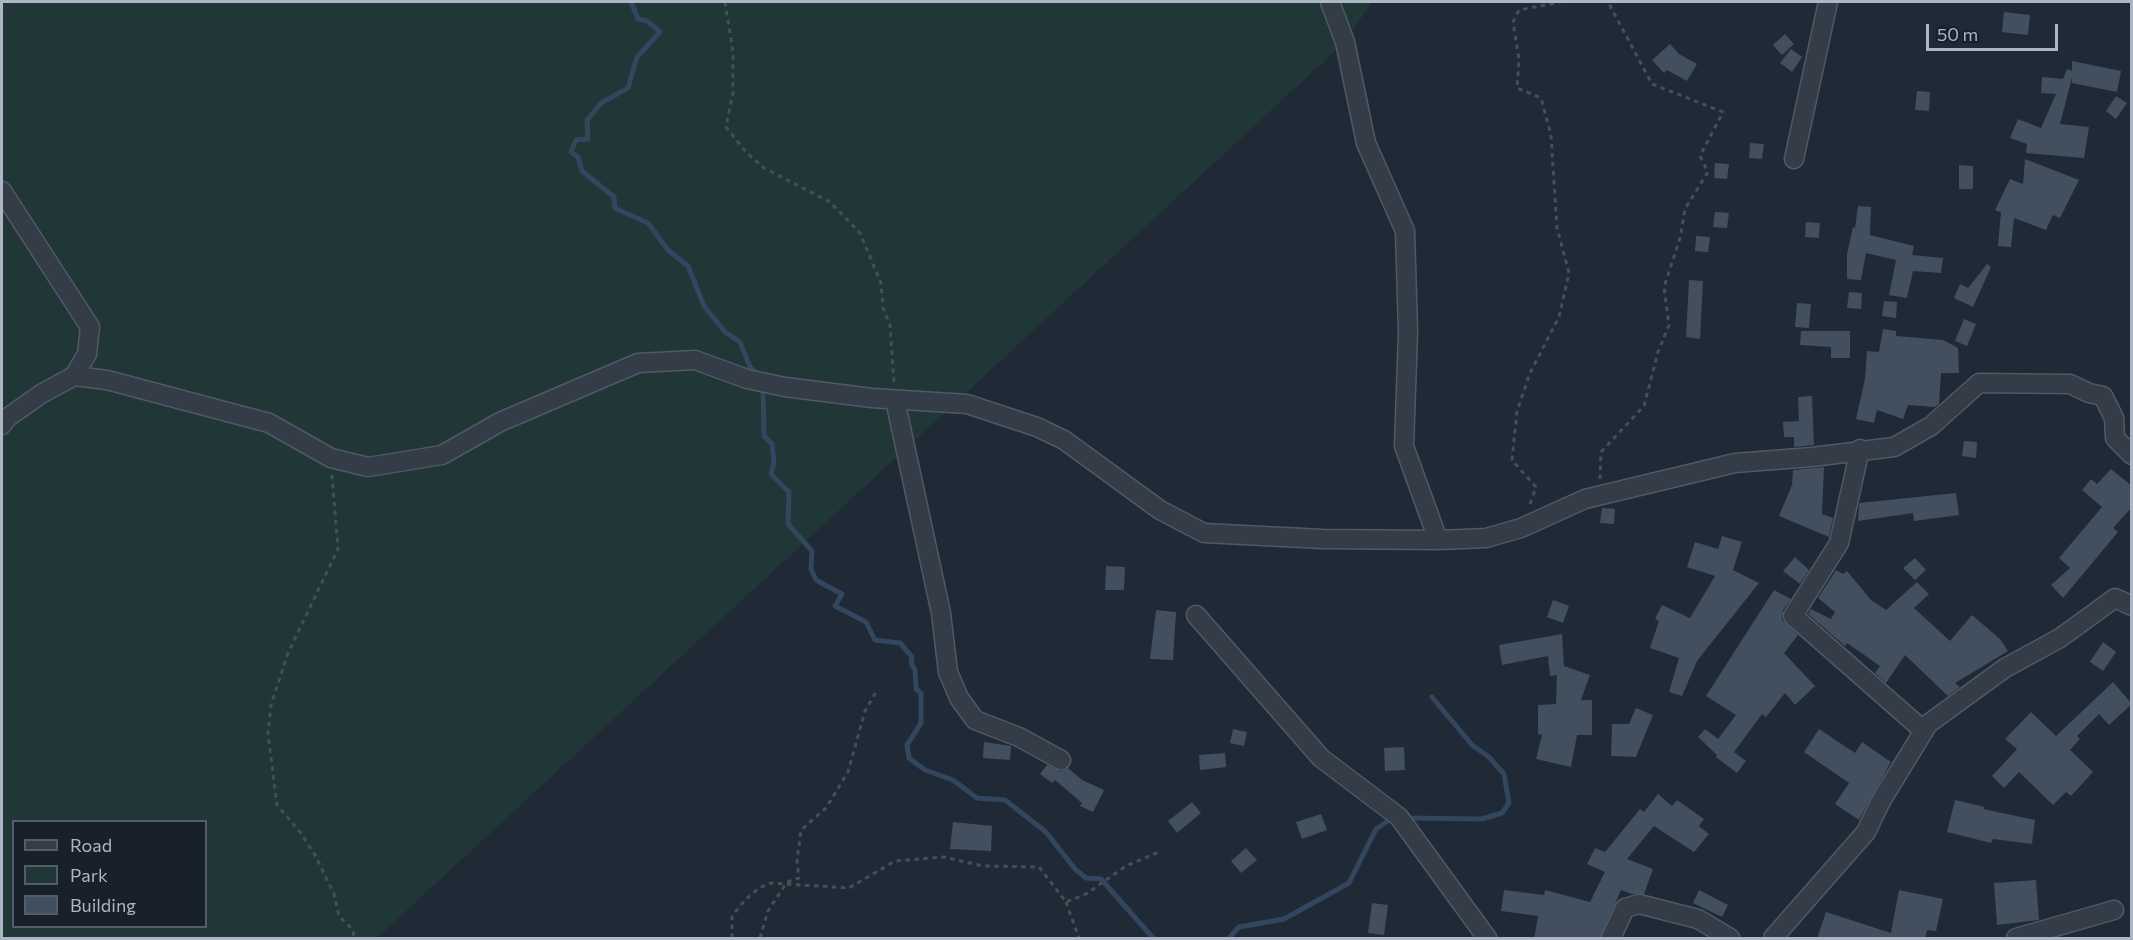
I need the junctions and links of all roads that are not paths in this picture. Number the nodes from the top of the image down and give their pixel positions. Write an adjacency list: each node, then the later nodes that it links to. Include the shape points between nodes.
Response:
1 (1330, 2): 10 (street, via 1345,42 1366,143 1405,231 1408,332 1404,446)
2 (1828, 2): 3 (street)
3 (1794, 159)
4 (2, 191): 5 (street, via 90,327 87,354)
5 (74, 376): 6 (street, via 107,380 258,419 331,458 368,467 442,455 500,422 638,363 695,360 747,379 784,387); 7 (street, via 41,394)
6 (895, 400): 10 (street, via 967,404 1037,427 1064,440 1160,510 1203,533); 14 (street, via 942,613 948,672 958,698 975,720 1019,737)
7 (2, 425)
8 (1860, 449): 9 (street, via 1894,447 1962,401 1979,383 2035,383 2070,384 2103,396 2114,418 2115,438); 10 (street, via 1735,463 1586,499 1521,528 1486,538); 13 (street, via 1839,543 1793,616)
9 (2132, 455)
10 (1438, 540)
11 (2132, 606): 13 (street, via 2115,598 2060,638 2005,668 1928,724)
12 (1196, 615): 16 (street, via 1321,758 1399,817)
13 (1924, 732): 19 (street, via 1866,832)
14 (1061, 760)
15 (2114, 910): 20 (street)
16 (1487, 939)
17 (1611, 939): 18 (street, via 1625,908 1638,904 1698,919)
18 (1730, 939)
19 (1773, 939)
20 (2016, 939)

